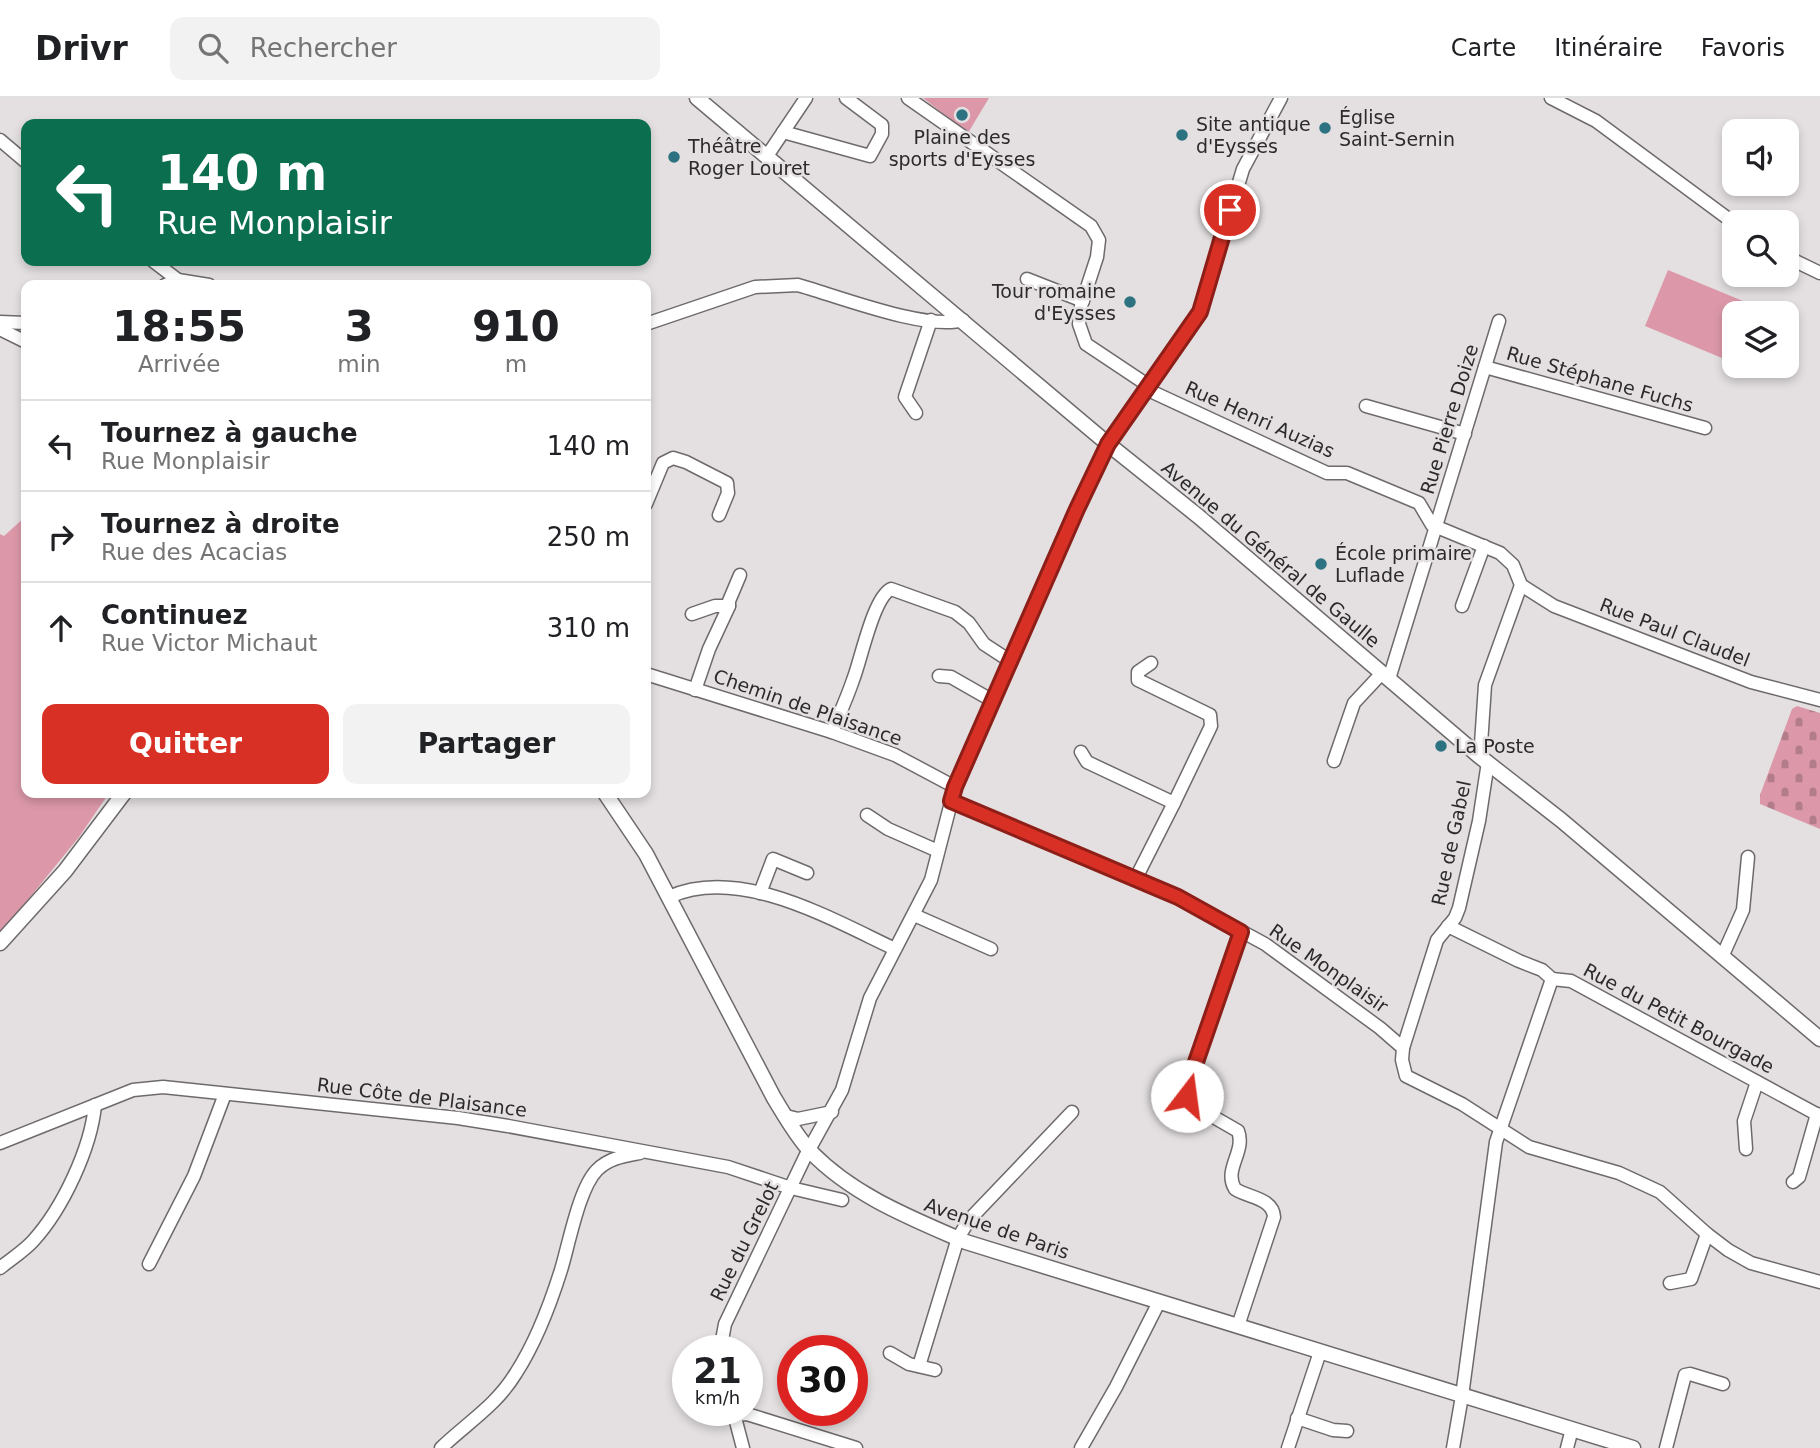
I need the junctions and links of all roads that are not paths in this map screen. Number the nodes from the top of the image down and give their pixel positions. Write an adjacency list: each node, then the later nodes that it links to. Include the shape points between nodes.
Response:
1 (697, 98): 9 (main road, Avenue du Général de Gaulle)
2 (806, 98): 7 (street)
3 (845, 98): 7 (street, via 882,125 870,156)
4 (908, 98): 17 (street, Rue Henri Auzias, via 1091,226 1099,240)
5 (1281, 98): 27 (street, Rue du Grelot, via 1244,169 1200,312)
6 (1551, 98): 11 (street, via 1596,121)
7 (783, 132): 9 (street)
8 (0, 140): 10 (street)
9 (767, 156): 19 (main road, Avenue du Général de Gaulle)
10 (21, 158)
11 (1722, 214)
12 (1799, 263): 14 (street)
13 (160, 266): 16 (street)
14 (1820, 273)
15 (1027, 279): 17 (street)
16 (178, 280)
17 (1083, 301): 27 (street, Rue Henri Auzias, via 1079,324 1086,344)
18 (932, 320): 19 (street); 22 (street, via 799,285 779,284 755,287); 29 (street, via 905,397)
19 (963, 320): 32 (main road, Avenue du Général de Gaulle)
20 (1499, 321): 26 (street, Rue Pierre Doize)
21 (0, 322): 23 (street)
22 (651, 322)
23 (21, 323)
24 (0, 329): 25 (street)
25 (21, 340)
26 (1485, 367): 30 (street, Rue Stéphane Fuchs); 31 (street, Rue Pierre Doize)
27 (1147, 387): 32 (street, Rue du Grelot); 35 (street, Rue Henri Auzias, via 1327,473 1347,473 1419,503)
28 (1366, 406): 31 (street)
29 (916, 413)
30 (1705, 428)
31 (1465, 433): 35 (street, Rue Pierre Doize)
32 (1108, 444): 42 (street, Rue du Grelot); 46 (main road, Avenue du Général de Gaulle)
33 (651, 492): 34 (street, via 663,463 673,458 686,462 727,483)
34 (719, 515)
35 (1437, 527): 36 (street, Rue Henri Auzias); 46 (street, Rue Pierre Doize)
36 (1484, 546): 38 (street, Rue Henri Auzias, via 1513,565); 40 (street)
37 (740, 575): 39 (street)
38 (1521, 585): 49 (street, Rue Paul Claudel, via 1554,606 1590,620 1751,682); 52 (street, via 1485,685 1481,744)
39 (729, 606): 41 (street); 47 (street)
40 (1462, 606)
41 (692, 614)
42 (1010, 661): 48 (street, Rue du Grelot); 50 (street, via 984,645 955,612 891,589 879,605)
43 (1151, 663): 59 (street, via 1138,672 1138,680 1210,715 1211,726)
44 (651, 676): 47 (street, Chemin de Plaisance)
45 (939, 676): 48 (street, via 951,677)
46 (1386, 676): 52 (main road, Avenue du Général de Gaulle); 53 (street, via 1354,703)
47 (695, 690): 50 (street, Chemin de Plaisance)
48 (993, 701): 55 (street, Rue du Grelot)
49 (1820, 701)
50 (832, 732): 55 (street, Chemin de Plaisance, via 895,755)
51 (1081, 752): 59 (street, via 1087,762)
52 (1475, 752): 54 (main road, Avenue du Général de Gaulle)
53 (1334, 761)
54 (1488, 762): 68 (street, Rue de Gabel, via 1466,881 1455,918); 73 (main road, Avenue du Général de Gaulle)
55 (955, 787): 58 (street, Rue du Grelot)
56 (120, 798): 70 (main road, via 65,871)
57 (608, 798): 66 (main road, Avenue de Paris)
58 (951, 801): 61 (street, Rue du Grelot); 64 (street, Rue Monplaisir)
59 (1174, 803): 64 (street)
60 (867, 815): 61 (street)
61 (938, 850): 67 (street, Rue du Grelot, via 931,880)
62 (1748, 856): 73 (street, via 1743,910)
63 (807, 873): 65 (street, via 773,859)
64 (1136, 878): 69 (street, Rue Monplaisir)
65 (760, 893): 66 (street, via 704,887); 72 (street)
66 (669, 897): 83 (main road, Avenue de Paris)
67 (914, 915): 71 (street); 72 (street, Rue du Grelot)
68 (1448, 926): 74 (street, Rue du Petit Bourgade); 76 (street, Rue de Gabel, via 1437,940)
69 (1241, 932): 76 (street, Rue Monplaisir, via 1265,944); 100 (street, via 1187,1088 1191,1104 1237,1131 1241,1147 1230,1175 1235,1189 1269,1203 1274,1210)
70 (0, 943)
71 (991, 948)
72 (895, 949): 80 (street, Rue du Grelot, via 870,999)
73 (1722, 957): 75 (main road, Avenue du Général de Gaulle)
74 (1552, 979): 77 (street, Rue du Petit Bourgade, via 1571,981); 84 (street)
75 (1820, 1039)
76 (1403, 1048): 84 (street, via 1406,1076)
77 (1757, 1082): 82 (street, Rue du Petit Bourgade); 86 (street, via 1744,1121)
78 (225, 1094): 79 (street, Rue Côte de Plaisance, via 163,1087 133,1090); 88 (street, Rue Côte de Plaisance, via 458,1118); 95 (street, via 194,1176)
79 (95, 1105): 85 (street, Rue Côte de Plaisance); 96 (street, via 93,1129 51,1219)
80 (832, 1112): 83 (street, via 798,1119); 87 (street, Rue du Grelot)
81 (1072, 1112): 94 (street)
82 (1818, 1115): 90 (street, via 1800,1177)
83 (786, 1116): 87 (main road, Avenue de Paris)
84 (1500, 1128): 93 (street, via 1529,1147 1619,1173 1651,1188); 107 (street)
85 (0, 1143)
86 (1746, 1149)
87 (810, 1150): 89 (main road, Avenue de Paris); 91 (street, Rue du Grelot)
88 (647, 1151): 91 (street, Rue Côte de Plaisance); 114 (street, via 610,1160 595,1172 584,1191 536,1338 516,1375 487,1410)
89 (828, 1166): 91 (street, via 808,1168); 94 (main road, Avenue de Paris, via 896,1212)
90 (1793, 1182)
91 (793, 1183): 92 (street, Rue Côte de Plaisance); 101 (street, Rue du Grelot)
92 (842, 1199)
93 (1707, 1234): 97 (street, via 1751,1263); 98 (street, via 1691,1279)
94 (958, 1238): 99 (main road, Avenue de Paris); 104 (street)
95 (149, 1264)
96 (0, 1268)
97 (1820, 1282)
98 (1670, 1283)
99 (1159, 1302): 100 (main road, Avenue de Paris); 117 (street)
100 (1238, 1326): 102 (main road, Avenue de Paris)
101 (723, 1335)
102 (1320, 1352): 107 (main road, Avenue de Paris); 108 (street)
103 (890, 1353): 104 (street)
104 (919, 1366): 105 (street)
105 (935, 1370)
106 (1723, 1384): 122 (street, via 1685,1376)
107 (1462, 1396): 111 (main road, Avenue de Paris); 119 (street)
108 (1297, 1418): 112 (street); 118 (street)
109 (763, 1420): 113 (street)
110 (737, 1426): 115 (street)
111 (1572, 1429): 120 (street); 121 (main road, Avenue de Paris)
112 (1347, 1431)
113 (834, 1445): 116 (street)
114 (441, 1448)
115 (743, 1448)
116 (856, 1448)
117 (1081, 1448)
118 (1288, 1448)
119 (1453, 1448)
120 (1567, 1448)
121 (1633, 1448)
122 (1666, 1448)

